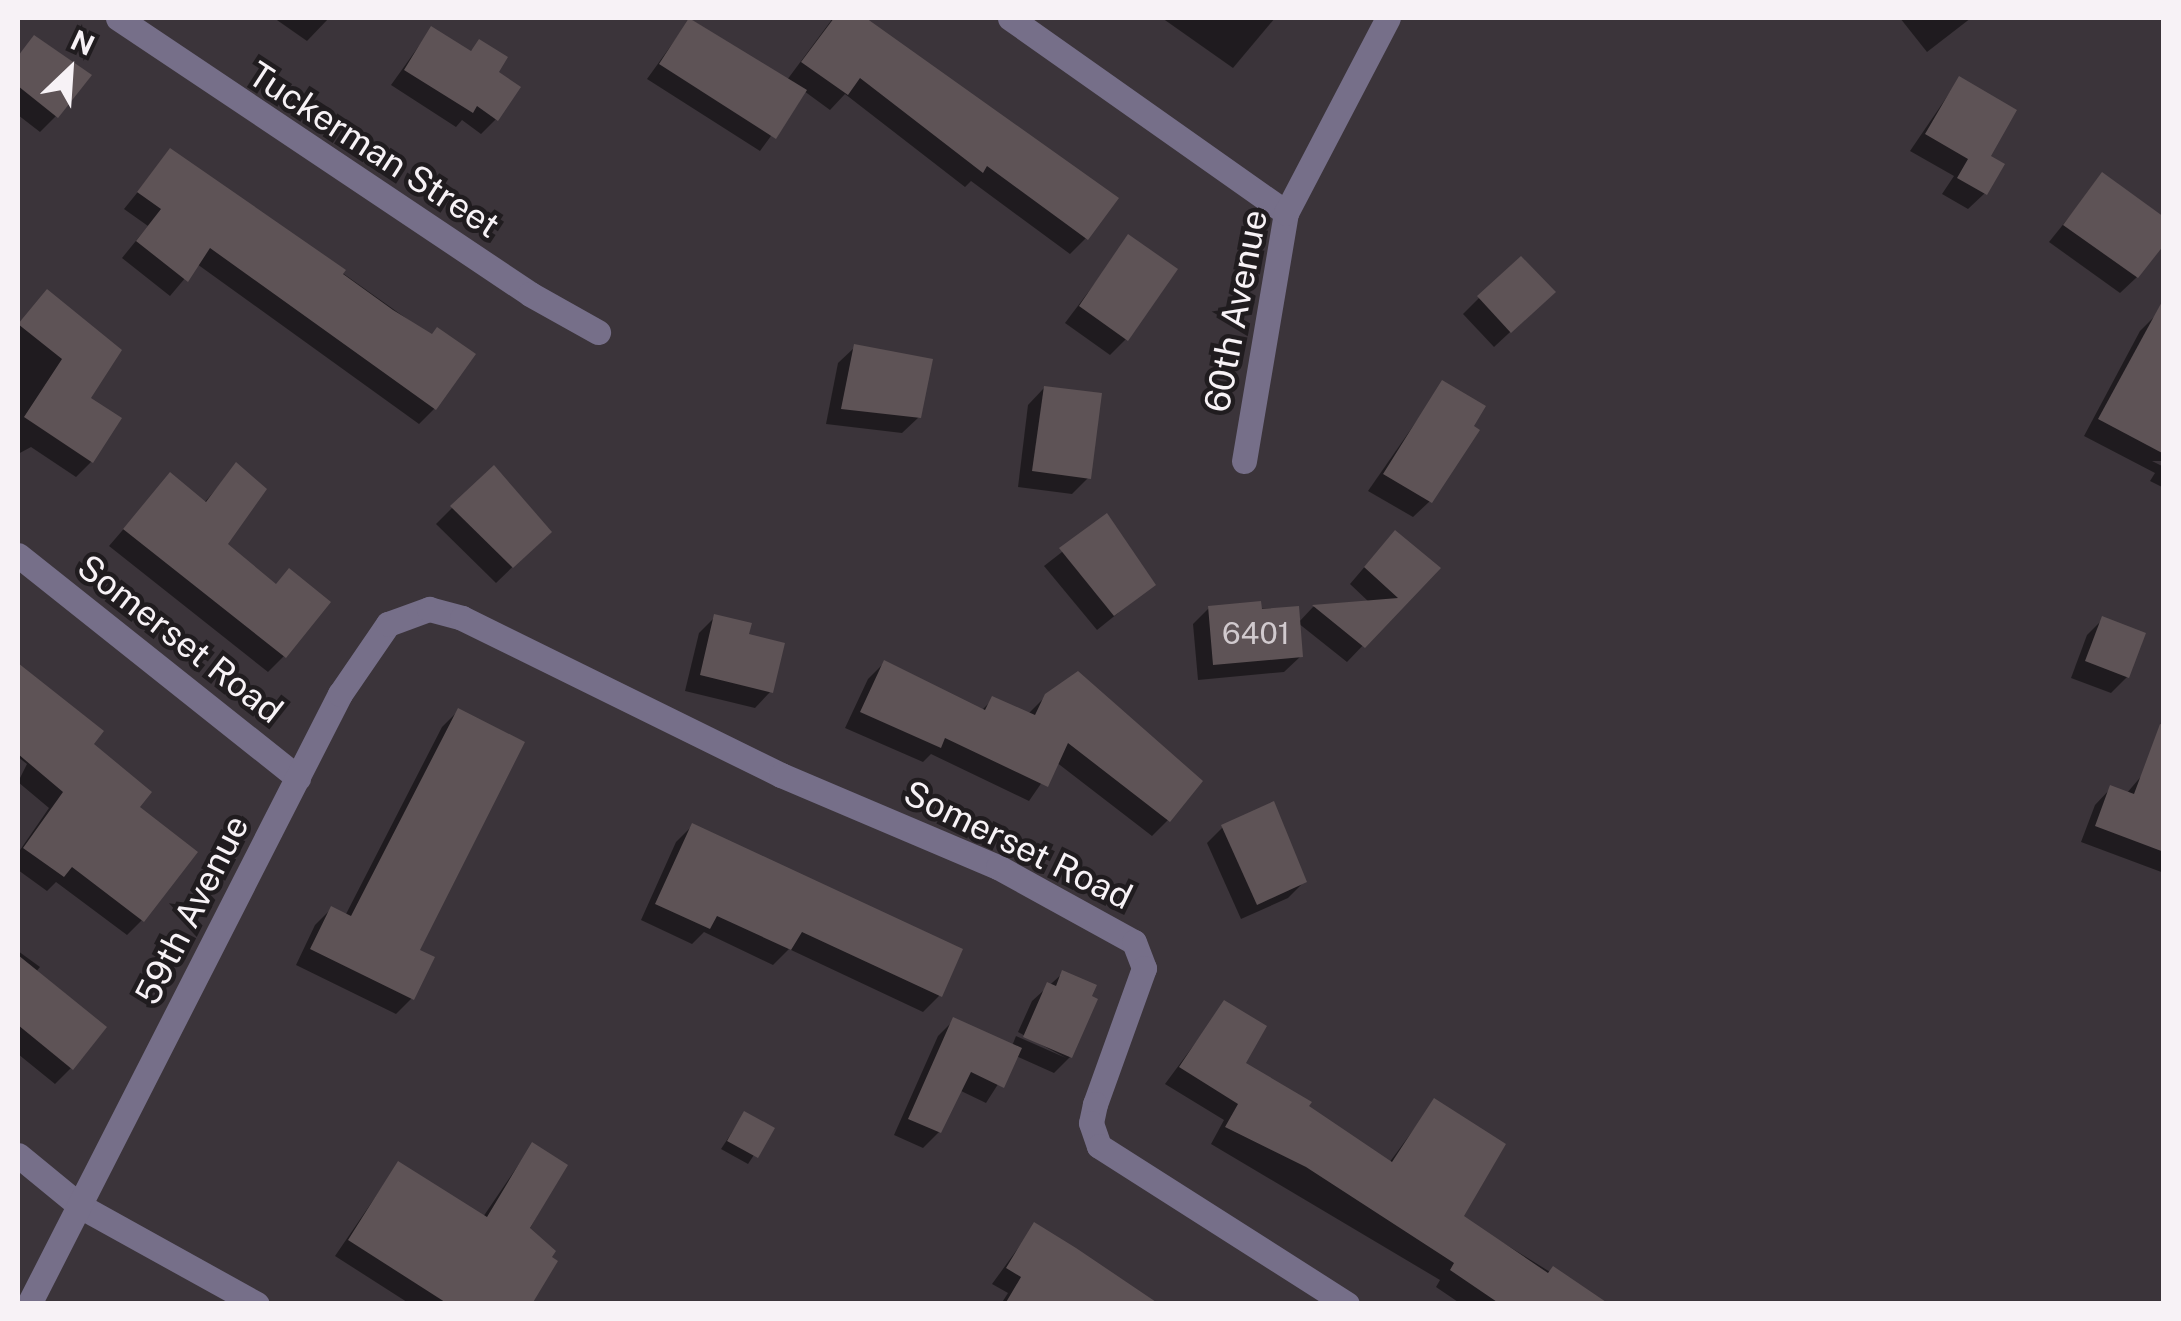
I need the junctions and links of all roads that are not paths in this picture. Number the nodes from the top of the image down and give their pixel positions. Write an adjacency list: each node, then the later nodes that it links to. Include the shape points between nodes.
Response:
1 (118, 18): 5 (street, Tuckerman Street, via 530,294)
2 (1010, 18): 4 (street)
3 (1388, 18): 4 (street, 60th Avenue)
4 (1286, 213): 6 (street, 60th Avenue)
5 (598, 332)
6 (1244, 461)
7 (18, 555): 9 (street, Somerset Road)
8 (462, 618): 9 (street, 59th Avenue, via 429,609 388,624 340,694); 14 (street, Somerset Road, via 780,774 998,868 1134,942 1144,968 1095,1104 1092,1122 1100,1146)
9 (298, 778): 11 (street, 59th Avenue)
10 (18, 1155): 11 (street)
11 (80, 1206): 12 (street, 59th Avenue); 13 (street)
12 (29, 1304)
13 (256, 1304)
14 (1348, 1304)

